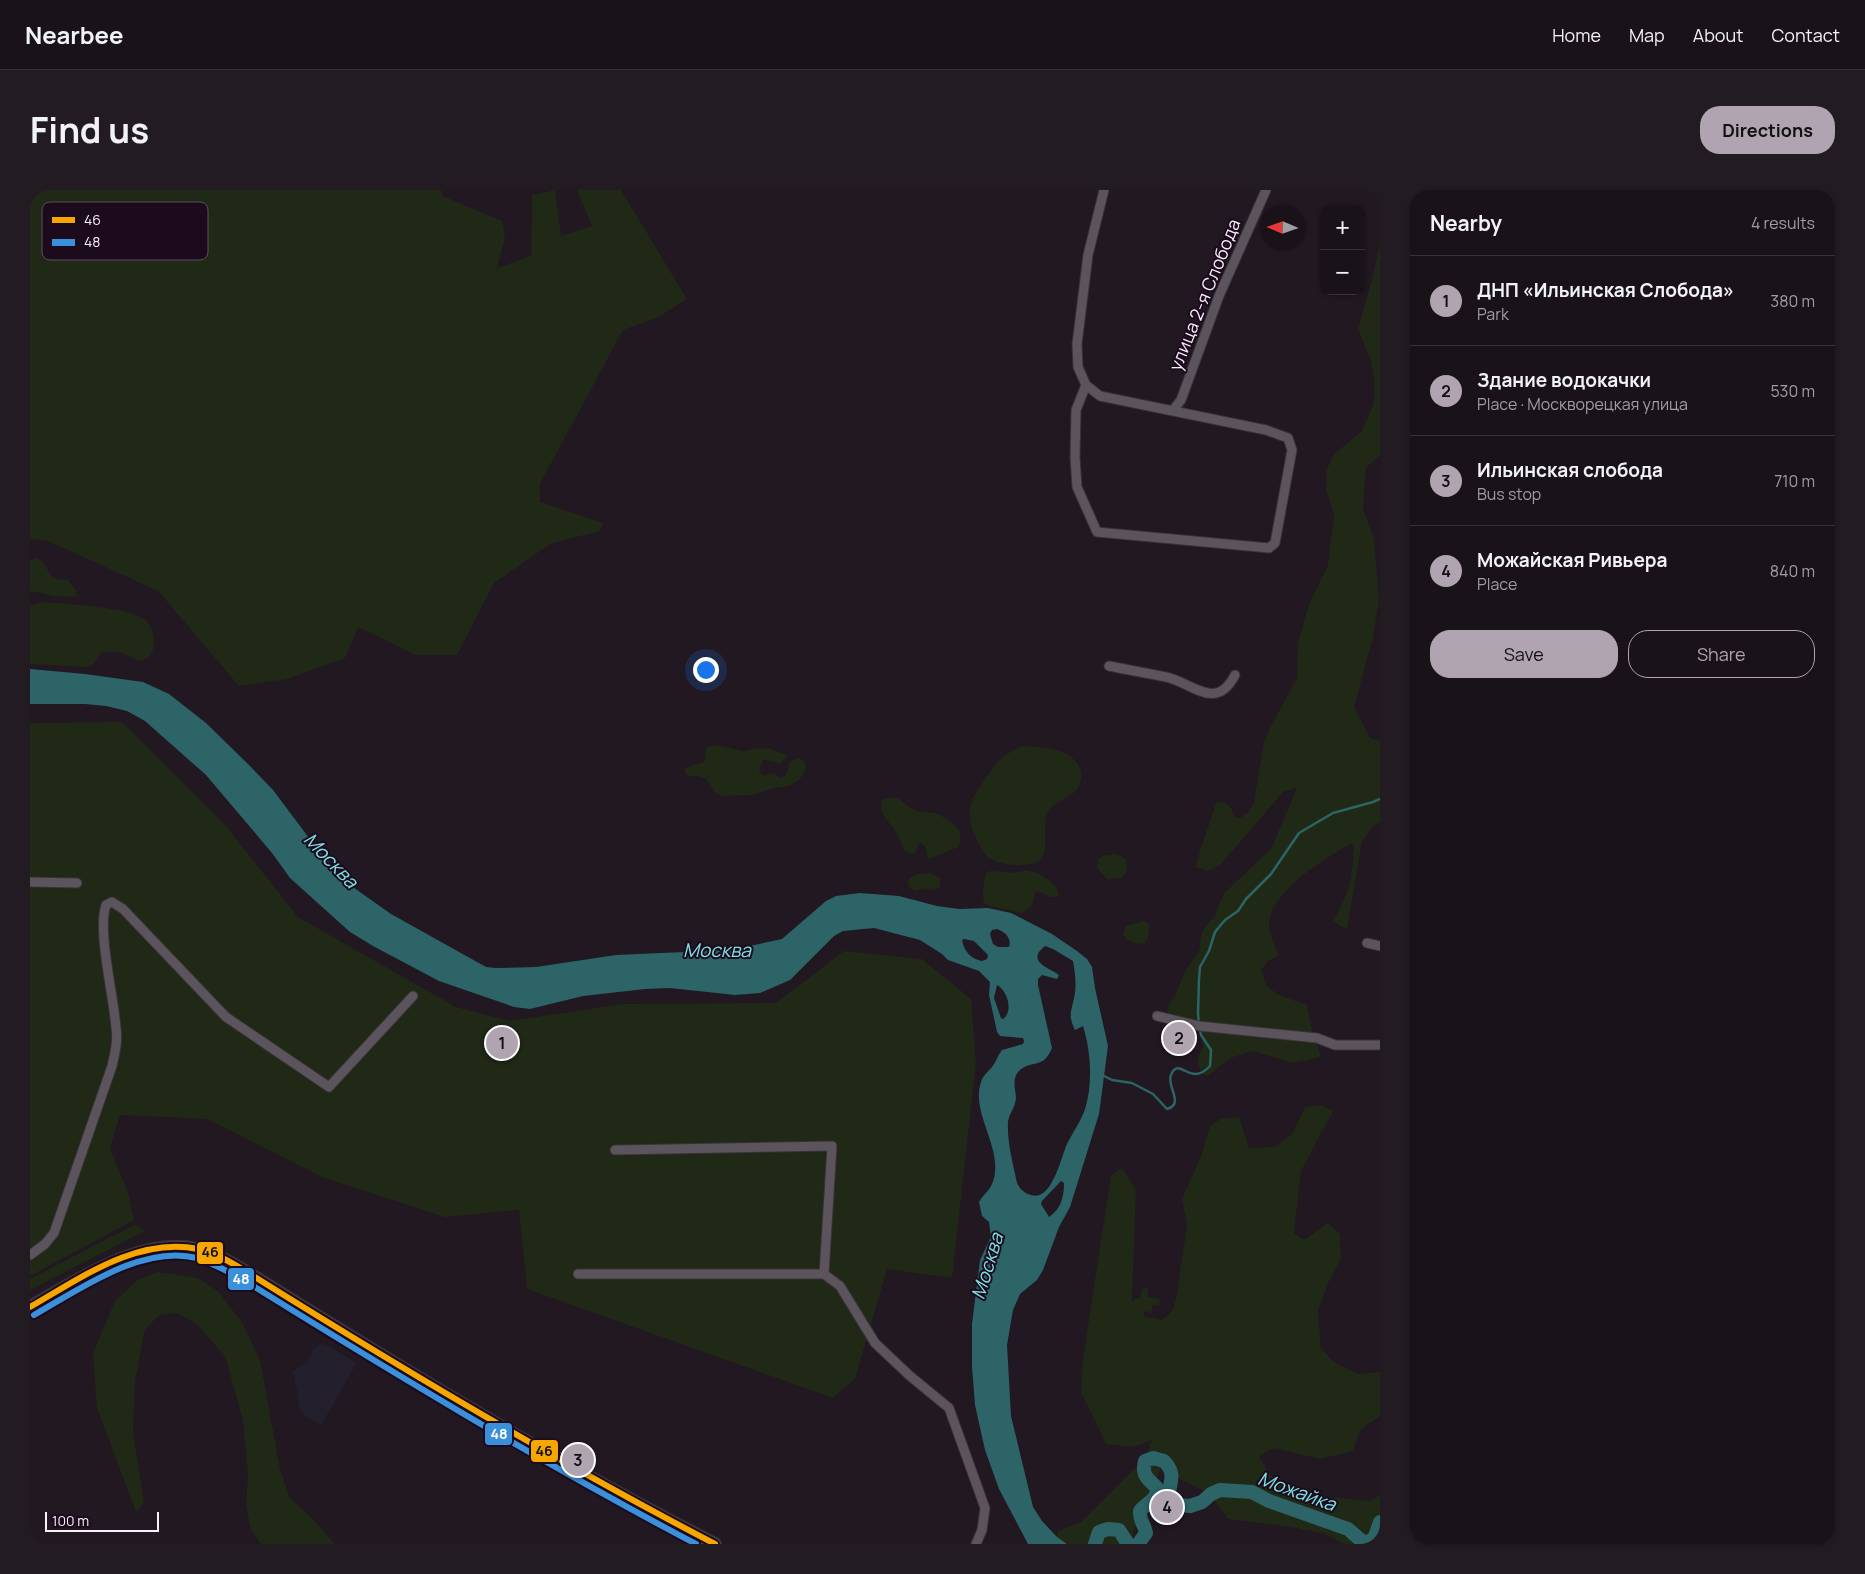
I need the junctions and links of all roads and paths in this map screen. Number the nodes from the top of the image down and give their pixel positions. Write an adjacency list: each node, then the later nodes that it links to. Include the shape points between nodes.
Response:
1 (1104, 190): 3 (street, via 1088,256 1077,344 1078,366)
2 (1266, 190): 4 (street, улица 2-я Слобода, via 1219,296 1181,400)
3 (1086, 385): 4 (street, via 1100,396); 4 (street, via 1076,410 1074,457 1077,487 1097,532 1269,548 1275,542 1292,450 1288,438 1266,430)
4 (1173, 410)
5 (1109, 666): 6 (street, via 1168,678 1210,694 1229,687)
6 (1235, 675)
7 (30, 882): 8 (street)
8 (77, 883)
9 (1367, 943): 10 (street)
10 (1380, 946)
11 (413, 996): 15 (street, via 329,1087 226,1017 123,909 112,902 106,905 104,935 117,1029 112,1066 54,1233)
12 (1156, 1016): 13 (street, via 1199,1026 1317,1038 1335,1045)
13 (1380, 1045)
14 (615, 1150): 17 (street, via 832,1146)
15 (30, 1255)
16 (578, 1274): 17 (street)
17 (824, 1274): 20 (street, via 840,1286 875,1343 949,1408 985,1508)
18 (30, 1307): 19 (main road, via 138,1252 174,1246 207,1252 250,1274 558,1460)
19 (715, 1544)
20 (976, 1544)

